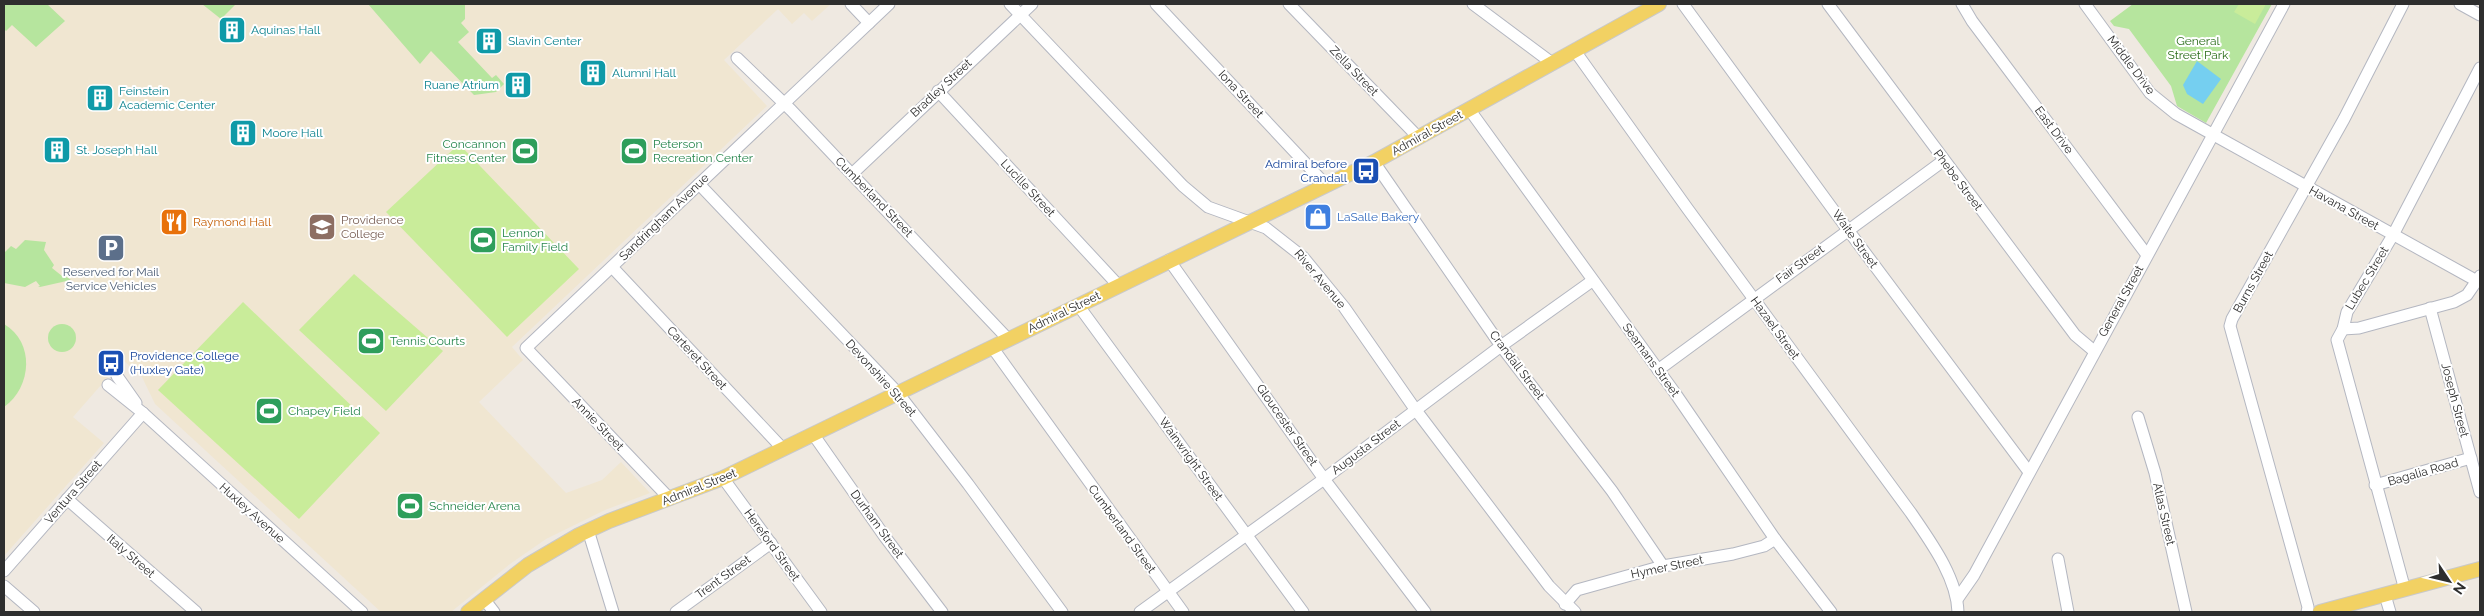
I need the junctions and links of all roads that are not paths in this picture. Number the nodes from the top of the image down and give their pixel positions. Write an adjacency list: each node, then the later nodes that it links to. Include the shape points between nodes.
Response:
1 (851, 4): 18 (street)
2 (889, 4): 18 (street, Sandringham Avenue)
3 (1010, 4): 17 (street, River Avenue)
4 (1032, 4): 17 (street, Bradley Street)
5 (1156, 4): 32 (street, Iona Street)
6 (1289, 4): 27 (street, Zella Street)
7 (1473, 4): 21 (street)
8 (1659, 4): 19 (main road, Admiral Street)
9 (1683, 4): 35 (street, Waite Street)
10 (1828, 4): 28 (street, Phebe Street)
11 (1962, 4): 37 (street, East Drive)
12 (2085, 4): 26 (street, Middle Drive, via 2150,93 2176,114)
13 (2284, 4): 26 (street, General Street)
14 (2402, 4): 33 (street, Burns Street)
15 (2460, 4): 16 (street)
16 (2480, 14)
17 (1020, 15): 23 (street, Bradley Street); 34 (street, River Avenue, via 1183,186 1208,207)
18 (869, 23): 24 (street, Sandringham Avenue)
19 (1575, 51): 21 (main road, Admiral Street); 43 (street, Hazael Street)
20 (737, 58): 24 (street, Cumberland Street)
21 (1552, 63): 25 (main road, Admiral Street)
22 (2480, 68): 36 (street, Lubec Street)
23 (938, 91): 30 (street, Bradley Street); 42 (street, Lucille Street)
24 (783, 103): 30 (street, Cumberland Street); 31 (street, Sandringham Avenue)
25 (1469, 109): 27 (main road, Admiral Street); 41 (street, Seamans Street)
26 (2212, 134): 33 (street, Havana Street); 37 (street, General Street)
27 (1419, 138): 29 (main road, Admiral Street)
28 (1943, 161): 35 (street, Fair Street); 51 (street, Phebe Street, via 2075,336)
29 (1374, 162): 32 (main road, Admiral Street); 48 (street, Crandall Street)
30 (852, 174): 47 (street, Cumberland Street)
31 (699, 184): 39 (street, Sandringham Avenue); 55 (street, Devonshire Street)
32 (1325, 184): 34 (main road, Admiral Street)
33 (2306, 187): 36 (street, Havana Street); 103 (street, Burns Street, via 2230,326)
34 (1247, 222): 38 (main road, Admiral Street); 56 (street, River Avenue, via 1266,228 1304,257)
35 (1848, 230): 43 (street, Fair Street); 62 (street, Waite Street)
36 (2393, 235): 40 (street, Havana Street); 46 (street, Lubec Street, via 2349,307)
37 (2147, 255): 51 (street, General Street)
38 (1170, 260): 42 (main road, Admiral Street); 64 (street, Gloucester Street)
39 (612, 267): 50 (street, Sandringham Avenue); 60 (street, Carteret Street)
40 (2478, 277): 45 (street, via 2468,295)
41 (1592, 281): 48 (street, Augusta Street); 52 (street, Seamans Street)
42 (1118, 285): 44 (main road, Admiral Street)
43 (1753, 298): 52 (street, Fair Street); 81 (street, Hazael Street, via 1911,513 1940,557)
44 (1078, 305): 47 (main road, Admiral Street); 70 (street, Wainwright Street)
45 (2430, 308): 46 (street, via 2359,328); 61 (street, Joseph Street)
46 (2343, 329): 65 (street, Lubec Street, via 2337,340 2339,351)
47 (1008, 339): 49 (main road, Admiral Street)
48 (1501, 346): 56 (street, Augusta Street); 74 (street, Crandall Street, via 1612,491)
49 (992, 347): 55 (main road, Admiral Street); 79 (street, Cumberland Street)
50 (526, 348): 68 (street, Annie Street)
51 (2094, 352): 62 (street, General Street)
52 (1658, 370): 71 (street, Seamans Street)
53 (117, 376): 57 (street, Huxley Avenue)
54 (108, 385): 57 (street, Huxley Avenue)
55 (898, 393): 59 (main road, Admiral Street); 93 (street, Devonshire Street)
56 (1415, 409): 64 (street, Augusta Street); 83 (street, River Avenue)
57 (143, 413): 67 (street, Ventura Street); 86 (street, Huxley Avenue)
58 (2138, 417): 102 (street, Atlas Street, via 2155,473)
59 (813, 434): 60 (main road, Admiral Street); 92 (street, Durham Street)
60 (783, 449): 63 (main road, Admiral Street)
61 (2471, 458): 65 (street, Bagalia Road); 66 (street, Joseph Street)
62 (2029, 472): 81 (street, General Street, via 1974,575)
63 (723, 478): 68 (main road, Admiral Street); 72 (street, Hereford Street)
64 (1324, 479): 70 (street, Augusta Street); 97 (street, Gloucester Street)
65 (2375, 485): 78 (street, Lubec Street)
66 (2480, 492)
67 (67, 499): 76 (street, Ventura Street); 85 (street, Italy Street)
68 (670, 499): 69 (main road, Admiral Street)
69 (588, 530): 82 (main road, Admiral Street, via 528,565); 89 (street)
70 (1247, 534): 79 (street, Augusta Street); 96 (street, Wainwright Street)
71 (1775, 539): 74 (street, Hymer Street, via 1764,546 1733,554); 99 (street, Seamans Street)
72 (771, 543): 90 (street, Trent Street); 91 (street, Hereford Street)
73 (2058, 559): 101 (street)
74 (1662, 566): 83 (street, Hymer Street, via 1578,590)
75 (2480, 569): 78 (main road)
76 (4, 571)
77 (4, 586): 84 (street)
78 (2405, 590): 80 (main road)
79 (1167, 592): 94 (street, Augusta Street); 95 (street, Cumberland Street)
80 (2385, 595): 104 (main road); 105 (street)
81 (1958, 598): 100 (street, Hazael Street)
82 (484, 599): 87 (main road, Admiral Street); 88 (street)
83 (1565, 604): 98 (street, River Avenue)
84 (34, 612)
85 (196, 612)
86 (362, 612)
87 (468, 612)
88 (494, 612)
89 (613, 612)
90 (676, 612)
91 (822, 612)
92 (942, 612)
93 (1062, 612)
94 (1140, 612)
95 (1182, 612)
96 (1303, 612)
97 (1424, 612)
98 (1575, 612)
99 (1831, 612)
100 (1958, 612)
101 (2068, 612)
102 (2186, 612)
103 (2307, 612)
104 (2320, 612)
105 (2390, 612)

